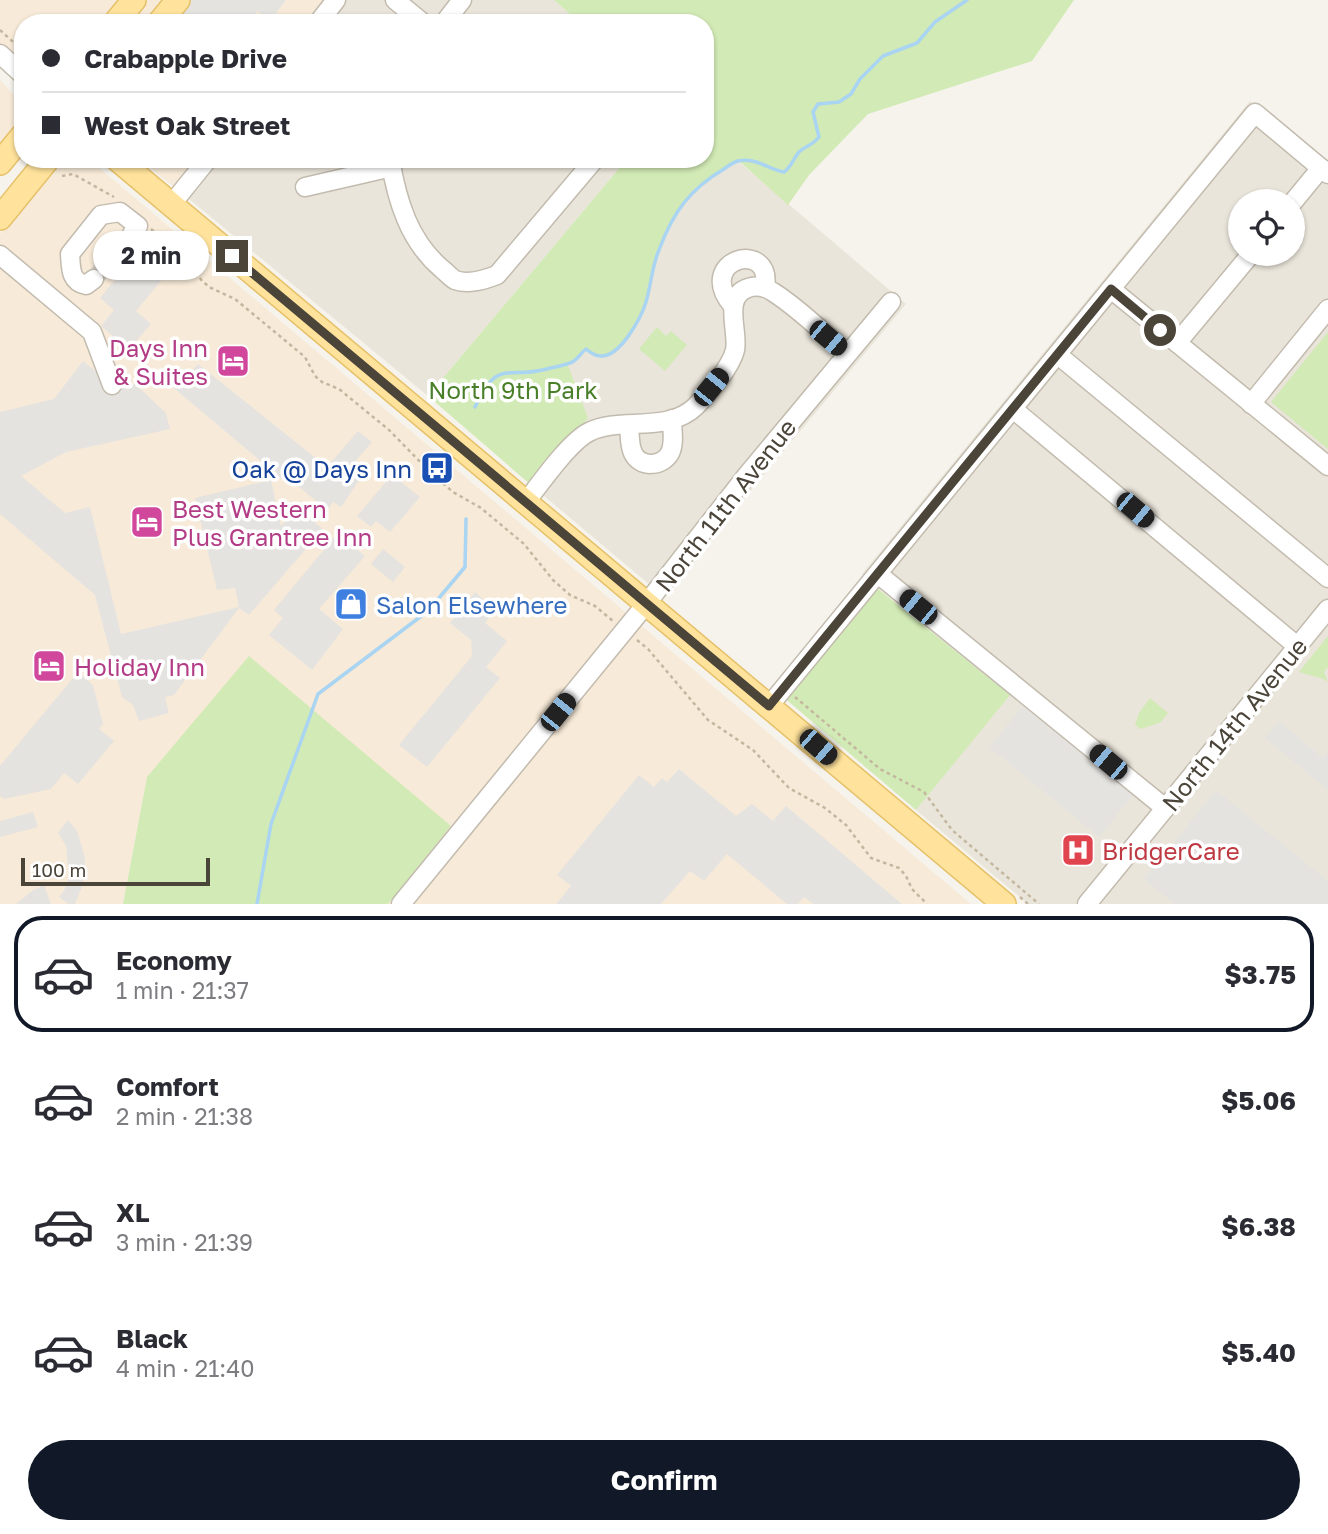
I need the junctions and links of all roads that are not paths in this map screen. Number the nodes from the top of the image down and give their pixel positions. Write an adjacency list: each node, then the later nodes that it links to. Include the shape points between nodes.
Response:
1 (134, 0): 6 (main road)
2 (178, 0): 7 (main road)
3 (336, 0): 8 (street)
4 (396, 0): 9 (street)
5 (462, 0): 10 (street)
6 (122, 14)
7 (166, 14)
8 (325, 14)
9 (413, 14)
10 (451, 14)
11 (0, 54): 12 (street)
12 (14, 67)
13 (14, 146): 14 (main road)
14 (0, 163)
15 (41, 168): 25 (main road)
16 (128, 168): 24 (main road)
17 (201, 168): 24 (street)
18 (373, 168): 22 (street)
19 (392, 168): 20 (street, via 413,237 428,257 454,280 479,282 497,275)
20 (587, 168)
21 (1325, 171): 23 (street); 31 (street, via 1255,113)
22 (305, 187)
23 (1305, 190)
24 (172, 205): 44 (main road)
25 (0, 218)
26 (132, 234): 29 (street, via 138,226 120,212 101,215 69,254 72,276 79,284)
27 (0, 255): 38 (street, via 92,331)
28 (1241, 266): 35 (street)
29 (94, 279)
30 (765, 288): 33 (street, via 741,292); 33 (street, via 758,265 748,258 735,260 726,268 723,285); 36 (street)
31 (1111, 289): 35 (street); 37 (street)
32 (891, 302): 36 (street, North 11th Avenue)
33 (733, 306): 41 (street, via 736,341 727,367 695,407)
34 (1328, 309): 39 (street)
35 (1177, 343): 39 (street)
36 (847, 353): 47 (street, North 11th Avenue)
37 (1058, 355): 40 (street); 46 (street)
38 (112, 385)
39 (1251, 404): 43 (street)
40 (1013, 409): 45 (street); 49 (street)
41 (672, 419): 42 (street); 42 (street, via 670,452 655,464 642,462 632,453)
42 (629, 425): 44 (street, via 590,431 577,440)
43 (1328, 466)
44 (525, 503): 47 (main road)
45 (878, 574): 50 (street); 51 (street)
46 (1328, 578)
47 (647, 603): 50 (main road); 52 (street, North 11th Avenue)
48 (1328, 609): 49 (street, North 14th Avenue)
49 (1297, 646): 51 (street, North 14th Avenue)
50 (769, 706): 53 (main road)
51 (1165, 808): 54 (street, North 14th Avenue)
52 (401, 904)
53 (1004, 904)
54 (1087, 904)

